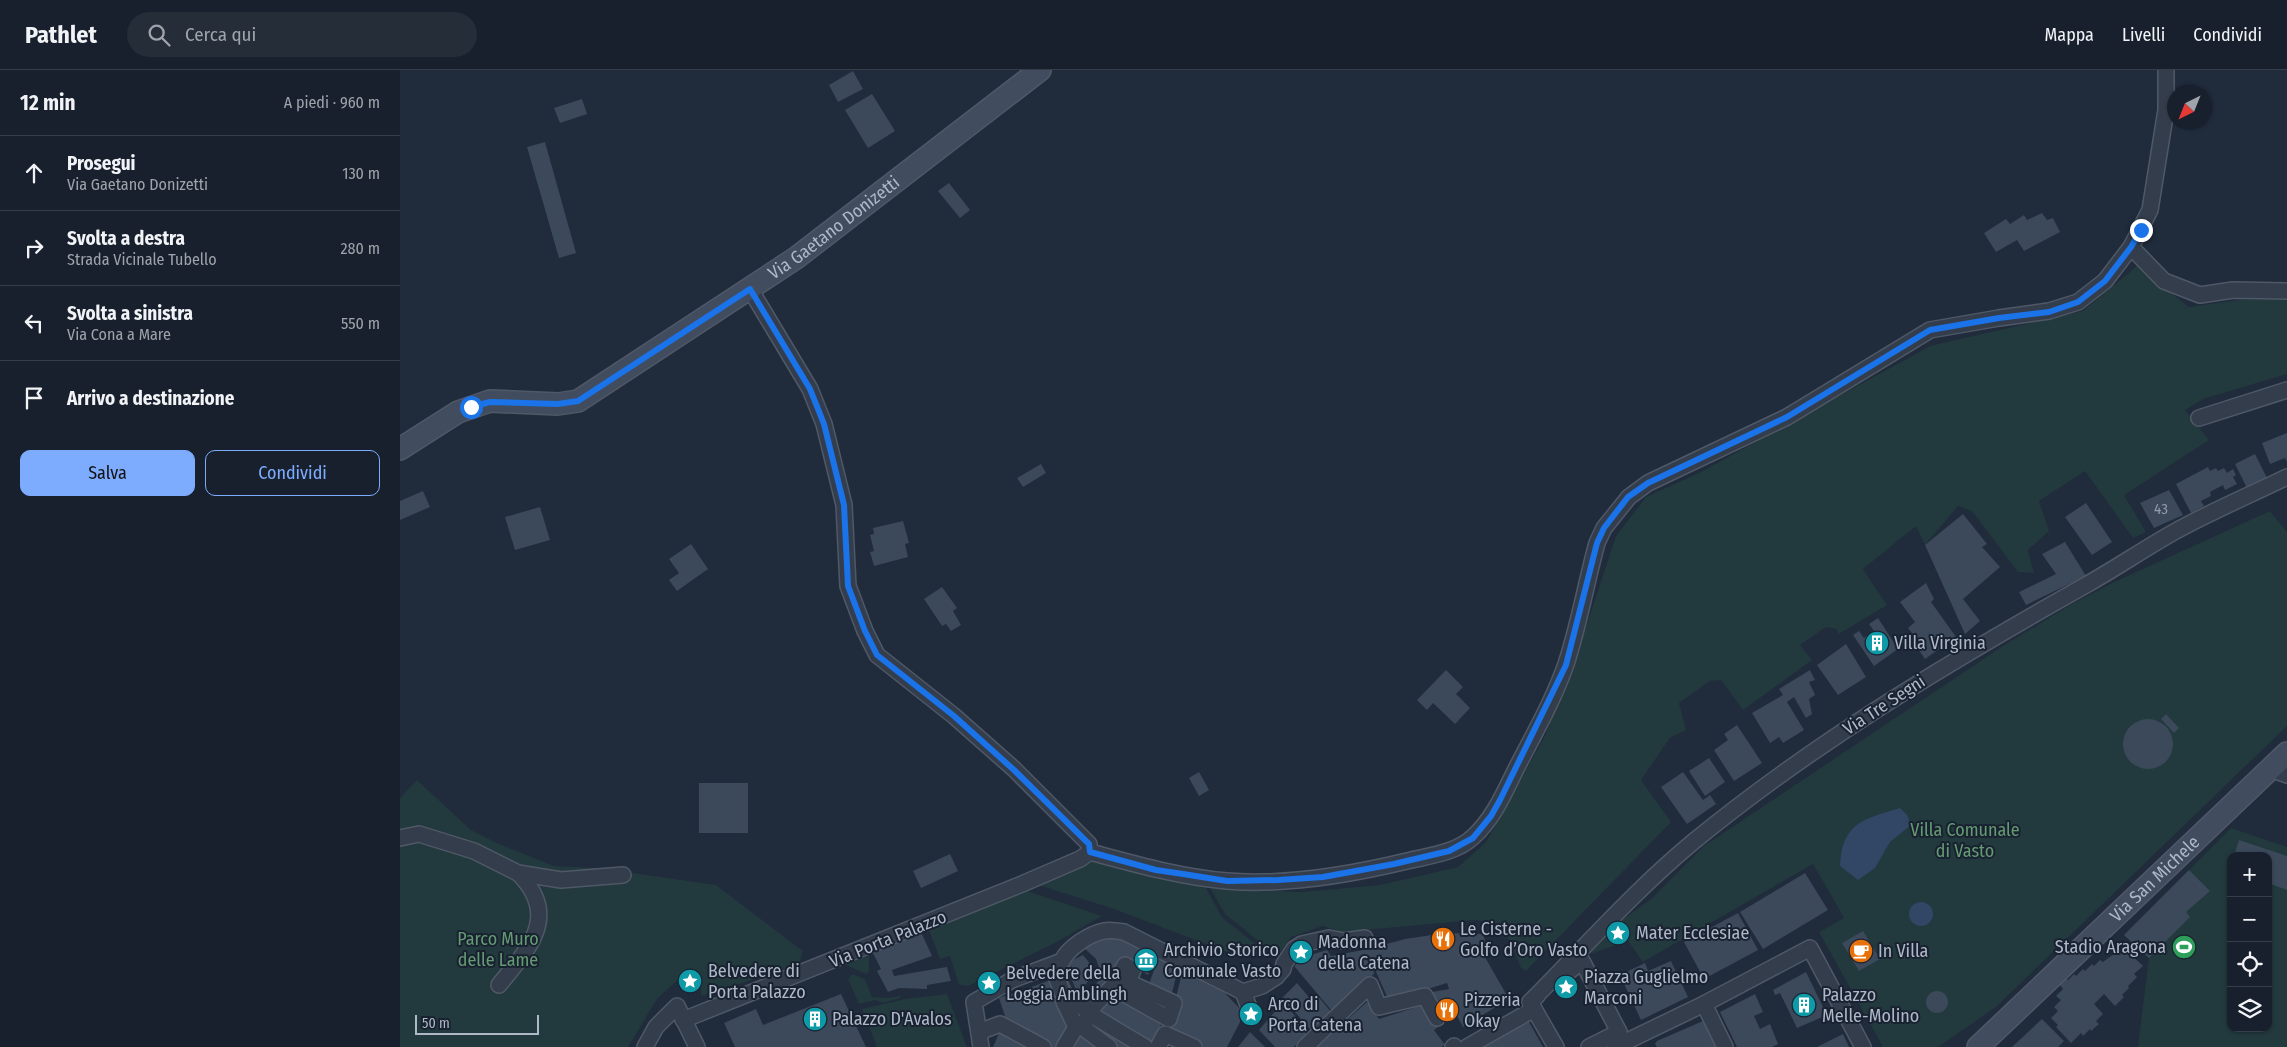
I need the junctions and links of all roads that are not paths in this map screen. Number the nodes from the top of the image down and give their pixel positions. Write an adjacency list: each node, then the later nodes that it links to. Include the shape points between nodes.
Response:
1 (1040, 70): 4 (street, Via Gaetano Donizetti, via 796,258)
2 (2166, 70): 3 (street, via 2166,110 2150,210)
3 (2131, 247): 5 (street, via 2164,281 2200,295 2233,290); 13 (street, via 2105,281 2078,302 2049,312 1930,330 1787,417 1668,472 1628,497 1604,528 1597,543 1566,665 1500,800 1473,838 1449,851 1394,864 1323,877 1278,880 1227,881 1174,873)
4 (750, 289): 8 (street, Via Gaetano Donizetti, via 578,401 558,404 490,402 458,412); 13 (street, via 810,389 824,424 844,505 848,586 877,655 954,716 1014,770 1089,844)
5 (2287, 291)
6 (2287, 390): 7 (street)
7 (2199, 418)
8 (400, 448)
9 (2287, 477): 23 (street, Via Tre Segni, via 2176,531 1889,700 1805,757 1694,842 1637,891)
10 (2287, 753): 11 (street, Via San Michele)
11 (2279, 772): 45 (street, Via San Michele)
12 (400, 838): 14 (street, via 420,834 474,851)
13 (1090, 852): 27 (street, Via Porta Palazzo, via 1022,884)
14 (518, 873): 15 (street, via 561,880); 18 (street, via 536,896 537,928 527,949)
15 (623, 875)
16 (1365, 938): 20 (street, via 1344,941 1329,938 1302,944 1294,949 1276,977)
17 (1052, 966): 20 (street, via 1062,962 1066,952 1096,932 1124,932); 21 (street); 29 (street, via 1012,980 974,1002)
18 (499, 985)
19 (1112, 987): 25 (street)
20 (1243, 992): 24 (street)
21 (1066, 1002): 25 (street, via 1074,999); 28 (street)
22 (1704, 1004): 42 (street); 43 (street); 44 (street, via 1810,948)
23 (1532, 1006): 39 (street); 40 (street); 41 (street, via 1582,961 1619,1032)
24 (1250, 1010)
25 (1089, 1013): 28 (street); 36 (street)
26 (1437, 1018): 38 (street, via 1425,996 1379,1007 1370,986)
27 (683, 1020): 31 (street, via 677,1006 656,1027); 32 (street)
28 (1079, 1027): 34 (street); 35 (street)
29 (980, 1040): 33 (street, via 1000,1024)
30 (1161, 1040): 37 (street)
31 (648, 1043)
32 (697, 1047)
33 (1043, 1047)
34 (1064, 1047)
35 (1109, 1047)
36 (1145, 1047)
37 (1194, 1047)
38 (1305, 1047)
39 (1466, 1047)
40 (1556, 1047)
41 (1589, 1047)
42 (1615, 1047)
43 (1725, 1047)
44 (1863, 1047)
45 (1978, 1047)

